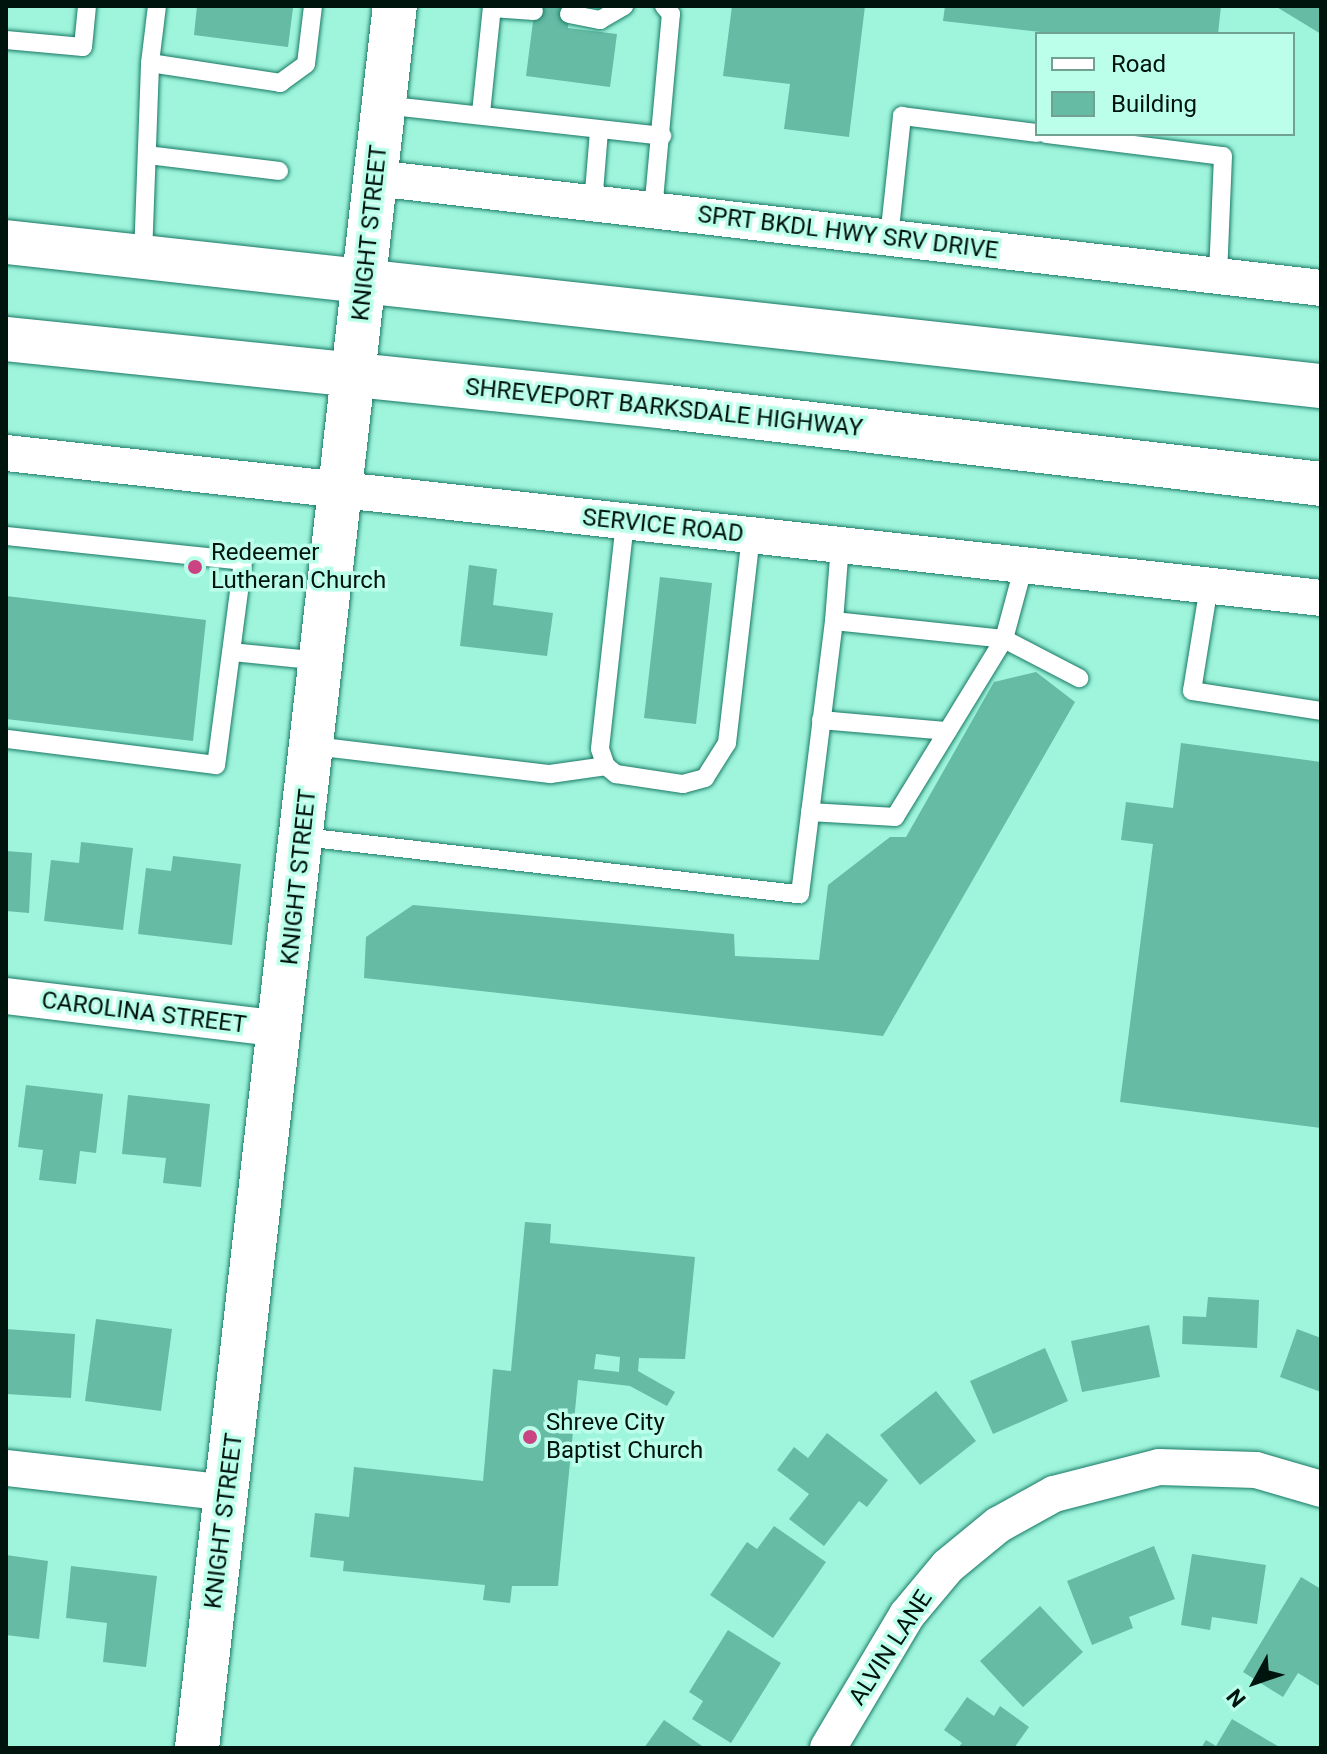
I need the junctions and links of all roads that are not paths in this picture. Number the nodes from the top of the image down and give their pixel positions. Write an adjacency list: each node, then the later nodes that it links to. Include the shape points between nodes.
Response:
1 (87, 6): 11 (lane, via 83,47 49,35)
2 (157, 6): 12 (lane)
3 (313, 6): 12 (lane, via 306,64 280,83)
4 (395, 6): 13 (main road, KNIGHT STREET)
5 (624, 6): 9 (lane, via 600,20)
6 (664, 6): 17 (lane, via 671,14)
7 (492, 7): 8 (lane); 14 (lane)
8 (526, 12)
9 (572, 15)
10 (24, 22): 11 (lane)
11 (14, 40)
12 (150, 63): 19 (lane)
13 (383, 105): 14 (lane); 21 (main road, KNIGHT STREET)
14 (481, 113): 15 (lane)
15 (599, 131): 17 (lane); 22 (lane)
16 (1035, 133): 24 (lane, via 902,116)
17 (662, 136): 23 (lane)
18 (1062, 136): 27 (lane, via 1223,156)
19 (147, 155): 20 (lane); 26 (lane)
20 (279, 171)
21 (375, 178): 22 (street, SPRT BKDL HWY SRV DRIVE); 28 (main road, KNIGHT STREET)
22 (593, 204): 23 (street, SPRT BKDL HWY SRV DRIVE)
23 (653, 211): 24 (street, SPRT BKDL HWY SRV DRIVE)
24 (889, 238): 27 (street, SPRT BKDL HWY SRV DRIVE)
25 (6, 242): 26 (main road)
26 (143, 256): 28 (main road)
27 (1218, 276): 29 (street, SPRT BKDL HWY SRV DRIVE)
28 (366, 280): 31 (main road, KNIGHT STREET); 32 (main road)
29 (1321, 288)
30 (6, 339): 31 (main road, SHREVEPORT BARKSDALE HIGHWAY)
31 (356, 375): 34 (main road, SHREVEPORT BARKSDALE HIGHWAY); 35 (main road, KNIGHT STREET)
32 (1321, 386)
33 (6, 453): 35 (street, SERVICE ROAD)
34 (1321, 484)
35 (342, 490): 36 (street, SERVICE ROAD); 46 (main road, KNIGHT STREET)
36 (625, 522): 37 (street, SERVICE ROAD); 53 (lane, via 600,749)
37 (751, 535): 39 (street, SERVICE ROAD); 53 (lane, via 727,743 717,765 705,778 683,784 616,774)
38 (6, 536): 45 (lane, via 243,561)
39 (840, 545): 40 (street, SERVICE ROAD); 43 (lane)
40 (1024, 565): 41 (street, SERVICE ROAD); 44 (lane)
41 (1209, 586): 42 (street, SERVICE ROAD); 48 (lane, via 1192,691)
42 (1321, 598)
43 (834, 621): 44 (lane); 49 (lane)
44 (1004, 639): 47 (lane); 50 (lane)
45 (232, 652): 46 (lane); 51 (lane, via 216,765)
46 (323, 662): 52 (main road, KNIGHT STREET)
47 (1079, 678)
48 (1321, 711)
49 (821, 720): 50 (lane); 54 (lane)
50 (948, 731): 54 (lane, via 895,817)
51 (6, 739)
52 (314, 746): 53 (lane, via 550,774); 55 (main road, KNIGHT STREET)
53 (606, 766)
54 (810, 812): 55 (lane, via 800,894)
55 (304, 837): 57 (main road, KNIGHT STREET)
56 (6, 996): 57 (street, CAROLINA STREET)
57 (282, 1029): 60 (main road, KNIGHT STREET)
58 (6, 1468): 60 (street)
59 (1321, 1489): 62 (street, ALVIN LANE, via 1256,1470 1159,1467 1054,1494 998,1525 948,1566 907,1615)
60 (228, 1493): 61 (main road, KNIGHT STREET)
61 (197, 1748)
62 (828, 1748)

